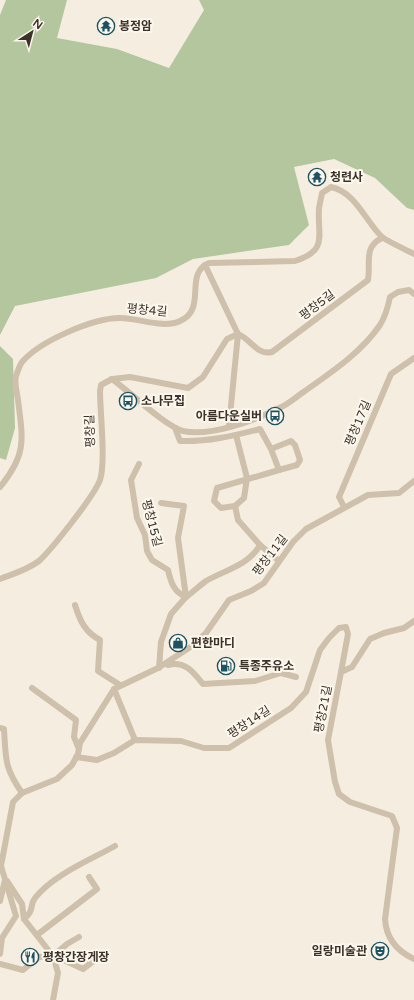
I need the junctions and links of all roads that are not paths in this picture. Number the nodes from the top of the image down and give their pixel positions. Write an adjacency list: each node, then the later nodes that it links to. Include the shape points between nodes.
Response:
1 (382, 238): 2 (street); 3 (street, via 352,199 340,189 331,187 322,192 319,208 321,232 316,250 307,257 294,261); 5 (street, 평창5길, via 374,243 369,254 368,280 272,352 266,354 258,350 246,337)
2 (414, 254)
3 (205, 265): 5 (street, 평창5길); 16 (street, 평창4길, via 198,273 194,308 187,318 165,324 103,319 83,325 35,350 21,363 15,381 23,446 12,472)
4 (414, 294): 8 (street, via 409,290 390,297 380,325 367,341 318,382 280,408 247,422)
5 (238, 334): 7 (street, via 227,339 203,377 188,388 130,377); 8 (street)
6 (414, 358): 19 (street, 평창17길, via 391,374 339,497)
7 (112, 379): 9 (street); 22 (street, 평창길 / 평창길, via 101,385 100,391 100,480 53,547 26,569)
8 (229, 426): 9 (street, via 196,433)
9 (175, 428): 10 (street, via 180,442 200,442)
10 (236, 435): 11 (street, via 260,429); 14 (street)
11 (271, 449): 13 (street); 13 (street, via 291,441 295,445 300,460 297,465)
12 (139, 464): 23 (street, 평창15길, via 131,480 137,518 145,535 147,551 152,560 168,570 172,586)
13 (279, 470): 14 (street)
14 (247, 478): 18 (street, via 244,498); 18 (street, via 217,488 214,501 221,508)
15 (414, 481): 19 (street, 평창11길, via 399,493 368,496)
16 (0, 487)
17 (161, 502): 23 (street, 평창15길, via 184,506 178,538)
18 (235, 506): 20 (street, via 238,520)
19 (344, 507): 21 (street, 평창11길, via 306,528)
20 (260, 546): 21 (street); 23 (street, via 256,554 206,581)
21 (279, 561): 26 (street, 평창11길, via 264,584 229,600 206,633 192,646)
22 (0, 579)
23 (186, 597): 26 (street, via 171,614 161,642)
24 (75, 605): 29 (street, via 81,623 100,640 98,671)
25 (414, 621): 27 (street, 평창21길, via 404,628 370,639 352,667)
26 (158, 668): 28 (street, 평창11길, via 174,663 189,667 203,684 255,681 281,673); 29 (street, 평창11길)
27 (341, 672): 33 (street, 평창14길, via 348,634 346,627 340,628 320,650 306,692 290,708 229,748 204,748 181,741); 48 (street, 평창21길, via 328,740 335,782 339,794 350,802 392,816 396,828 385,930 403,954)
28 (296, 677)
29 (120, 685): 31 (street, 평창11길)
30 (32, 688): 34 (street, via 76,720 74,737)
31 (114, 689): 33 (street); 34 (street, 평창11길, via 86,733)
32 (0, 728): 36 (street, via 4,728 6,765)
33 (135, 740): 35 (street, via 97,760)
34 (79, 749): 35 (street, 평창11길)
35 (76, 757): 36 (street, 평창11길, via 72,765 57,779)
36 (22, 794): 37 (street, via 13,802)
37 (2, 840): 40 (street, via 1,866)
38 (115, 846): 42 (street, via 58,878 34,899 31,913)
39 (89, 877): 43 (street, via 97,889)
40 (5, 879): 41 (street); 42 (street, via 22,904); 45 (street, via 16,916 2,938)
41 (0, 900)
42 (24, 919): 43 (street)
43 (37, 935): 46 (street)
44 (79, 937): 46 (street, via 67,944)
45 (0, 954)
46 (54, 958): 47 (street, via 83,969); 49 (street, via 39,957 23,970); 50 (street, via 58,974)
47 (96, 959)
48 (414, 959)
49 (0, 964)
50 (53, 1000)

